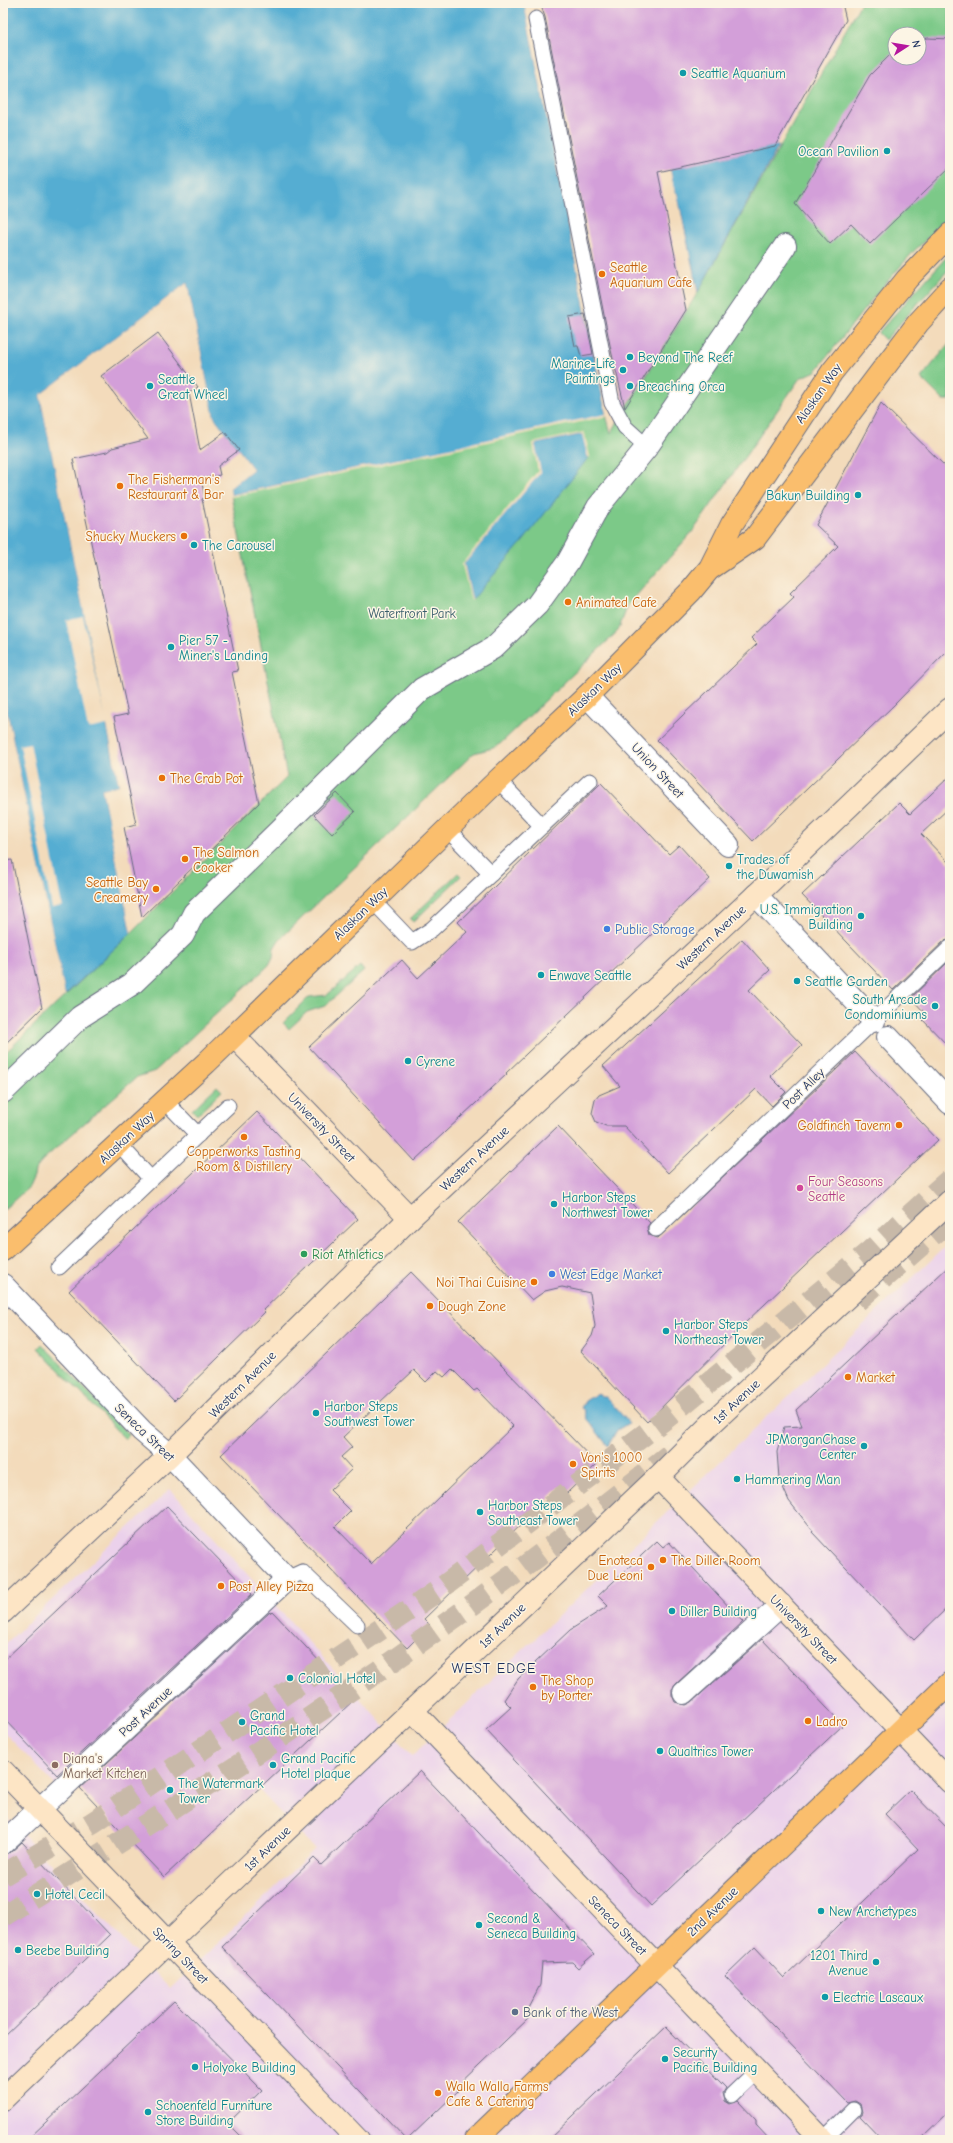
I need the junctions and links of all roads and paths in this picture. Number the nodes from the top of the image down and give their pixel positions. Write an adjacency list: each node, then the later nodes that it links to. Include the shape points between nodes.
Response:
1 (536, 19): 5 (lane, via 612,403 625,426)
2 (950, 234): 6 (main road, Alaskan Way, via 907,279 832,372 732,524)
3 (785, 246): 5 (street)
4 (950, 288): 6 (main road, Alaskan Way, via 918,323 755,538)
5 (647, 447): 21 (street, via 598,507 568,562 537,605 493,648 422,689 194,913 183,935 132,984 80,1017)
6 (710, 568): 7 (main road, Alaskan Way, via 662,622)
7 (587, 696): 9 (main road, Alaskan Way); 13 (street, Union Street)
8 (950, 708): 15 (main road, Western Avenue)
9 (498, 780): 11 (lane); 12 (main road, Alaskan Way)
10 (590, 781): 11 (lane)
11 (542, 826): 14 (lane)
12 (447, 829): 14 (lane); 16 (main road, Alaskan Way)
13 (728, 845)
14 (491, 874): 16 (lane, via 432,929 412,942)
15 (756, 895): 18 (street); 29 (main road, Western Avenue)
16 (372, 900): 19 (main road, Alaskan Way)
17 (950, 948): 18 (lane, Post Alley)
18 (874, 1021): 30 (lane, Post Alley)
19 (234, 1036): 22 (main road, Alaskan Way); 29 (main road, University Street)
20 (888, 1037): 23 (street)
21 (3, 1092)
22 (165, 1101): 25 (lane); 26 (main road, Alaskan Way)
23 (950, 1103)
24 (228, 1106): 25 (lane)
25 (198, 1135): 27 (lane)
26 (118, 1143): 27 (lane); 31 (main road, Alaskan Way)
27 (151, 1179): 32 (lane)
28 (950, 1201): 35 (main road, 1st Avenue, via 712,1423)
29 (410, 1218): 34 (main road, Western Avenue)
30 (656, 1229)
31 (3, 1250)
32 (59, 1267)
33 (3, 1285): 34 (street, Seneca Street, via 142,1431)
34 (170, 1455): 36 (street, Seneca Street); 38 (main road, Western Avenue)
35 (658, 1477): 37 (main road, University Street); 42 (main road, 1st Avenue)
36 (287, 1579): 39 (lane, via 302,1572); 46 (street, Post Avenue)
37 (781, 1605): 41 (street); 43 (main road, University Street)
38 (3, 1612)
39 (357, 1626)
40 (950, 1683): 43 (main road, 2nd Avenue)
41 (684, 1693)
42 (412, 1710): 48 (main road, 1st Avenue); 49 (main road, Seneca Street)
43 (901, 1730): 45 (main road, University Street); 49 (main road, 2nd Avenue)
44 (3, 1771): 46 (main road, Spring Street)
45 (950, 1782)
46 (40, 1809): 47 (street, Post Avenue); 48 (main road, Spring Street)
47 (3, 1843)
48 (168, 1942): 52 (main road, 1st Avenue); 54 (main road, Spring Street)
49 (656, 1965): 50 (main road, Seneca Street); 55 (main road, 2nd Avenue)
50 (757, 2071): 51 (lane); 56 (main road, Seneca Street)
51 (732, 2095)
52 (3, 2099)
53 (853, 2110): 56 (lane)
54 (358, 2140)
55 (475, 2140)
56 (823, 2140)

